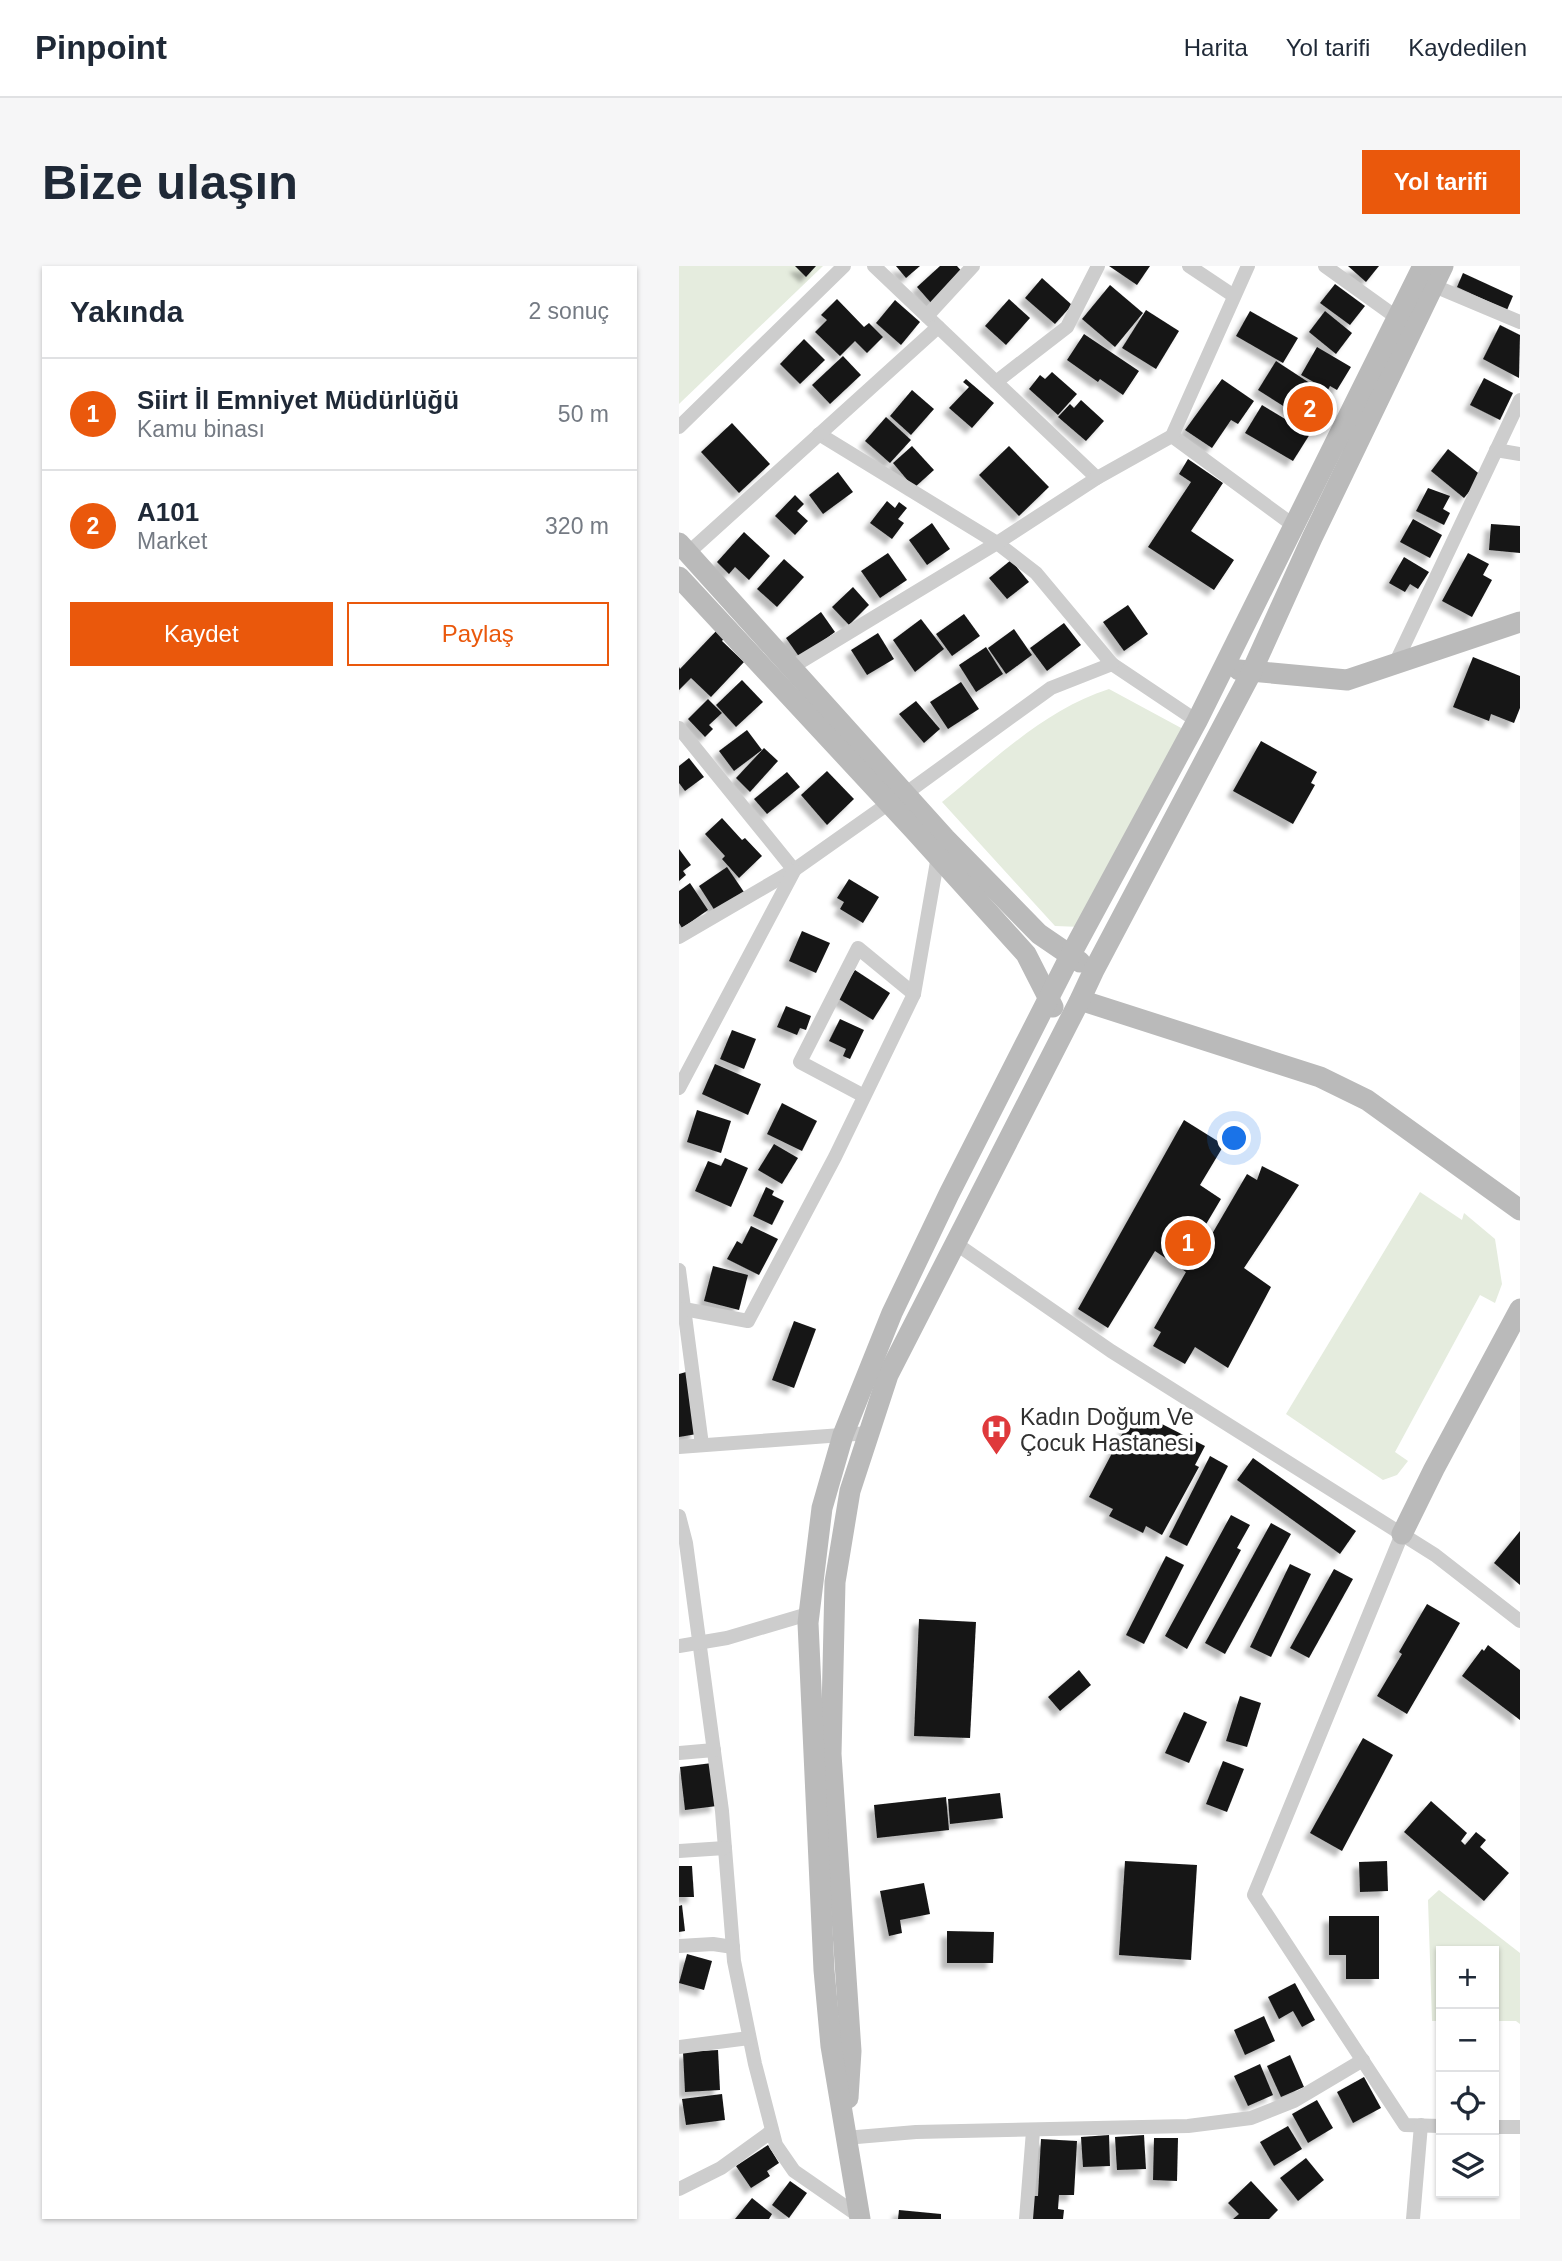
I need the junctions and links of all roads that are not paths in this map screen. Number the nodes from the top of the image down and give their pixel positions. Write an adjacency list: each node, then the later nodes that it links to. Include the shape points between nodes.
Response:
1 (844, 266): 15 (street)
2 (874, 266): 11 (street)
3 (973, 266): 11 (street)
4 (1098, 266): 13 (street, via 1066,327)
5 (1189, 266): 9 (street)
6 (1248, 266): 9 (street)
7 (1325, 266): 10 (street)
8 (1433, 272): 10 (main road); 12 (street); 30 (main road)
9 (1234, 296): 17 (street)
10 (1396, 317): 21 (main road)
11 (933, 321): 13 (street); 16 (street)
12 (1520, 322)
13 (996, 382): 20 (street)
14 (1520, 400): 18 (street)
15 (679, 426)
16 (819, 434): 22 (street); 23 (street)
17 (1172, 436): 20 (street); 21 (street)
18 (1496, 450): 19 (street); 27 (street)
19 (1520, 454)
20 (1097, 478): 22 (street)
21 (1293, 525): 29 (main road)
22 (997, 543): 26 (street, via 1036,573); 28 (street)
23 (683, 548): 28 (main road)
24 (679, 577): 33 (main road)
25 (1520, 622): 27 (main road)
26 (1112, 664): 31 (street); 33 (street, via 1051,688)
27 (1395, 664): 30 (main road, via 1347,680)
28 (792, 667): 33 (main road)
29 (1224, 667): 30 (main road); 31 (main road)
30 (1251, 673): 38 (main road)
31 (1198, 721): 37 (main road)
32 (679, 728): 35 (street)
33 (897, 798): 34 (main road); 35 (street); 37 (main road, via 945,838 1039,934)
34 (938, 856): 39 (street); 40 (main road, via 1026,954)
35 (795, 870): 36 (street); 43 (street)
36 (679, 937)
37 (1070, 956): 38 (main road); 40 (main road)
38 (1094, 970): 41 (main road)
39 (914, 994): 44 (street); 44 (street, via 858,948 800,1062)
40 (1048, 998): 42 (main road); 51 (main road, via 892,1313)
41 (1080, 1000): 42 (main road); 45 (main road, via 1320,1077 1367,1100)
42 (1064, 1029): 46 (main road)
43 (679, 1088)
44 (864, 1097): 48 (street, via 748,1321)
45 (1520, 1210)
46 (955, 1243): 50 (main road, via 888,1375); 55 (street, via 1111,1351)
47 (679, 1270): 48 (street)
48 (684, 1309): 52 (street)
49 (1520, 1309): 55 (main road)
50 (869, 1433): 51 (street); 76 (main road, via 850,1491 835,1582 831,1754 851,2051)
51 (843, 1435): 52 (street); 57 (main road, via 822,1508)
52 (702, 1445): 53 (street)
53 (679, 1447)
54 (679, 1516): 56 (street)
55 (1402, 1534): 58 (street); 69 (street, via 1254,1895)
56 (683, 1544): 59 (street)
57 (809, 1614): 59 (street); 76 (main road, via 824,1970)
58 (1520, 1621)
59 (701, 1643): 60 (street); 61 (street)
60 (679, 1646)
61 (714, 1750): 62 (street); 63 (street)
62 (679, 1753)
63 (725, 1848): 64 (street); 66 (street)
64 (679, 1851)
65 (679, 1946): 66 (street)
66 (733, 1947): 67 (street)
67 (750, 2038): 68 (street); 74 (street)
68 (679, 2047)
69 (1363, 2060): 70 (street, via 1405,2125); 75 (street, via 1294,2101 1251,2118 1188,2126)
70 (1421, 2125): 71 (street); 80 (street)
71 (1436, 2126)
72 (1499, 2127): 73 (street)
73 (1520, 2127)
74 (772, 2131): 77 (street, via 722,2168); 78 (street, via 776,2146 794,2171)
75 (1033, 2131): 76 (street); 79 (street)
76 (845, 2138): 78 (main road)
77 (679, 2189)
78 (859, 2217)
79 (1026, 2219)
80 (1413, 2219)

